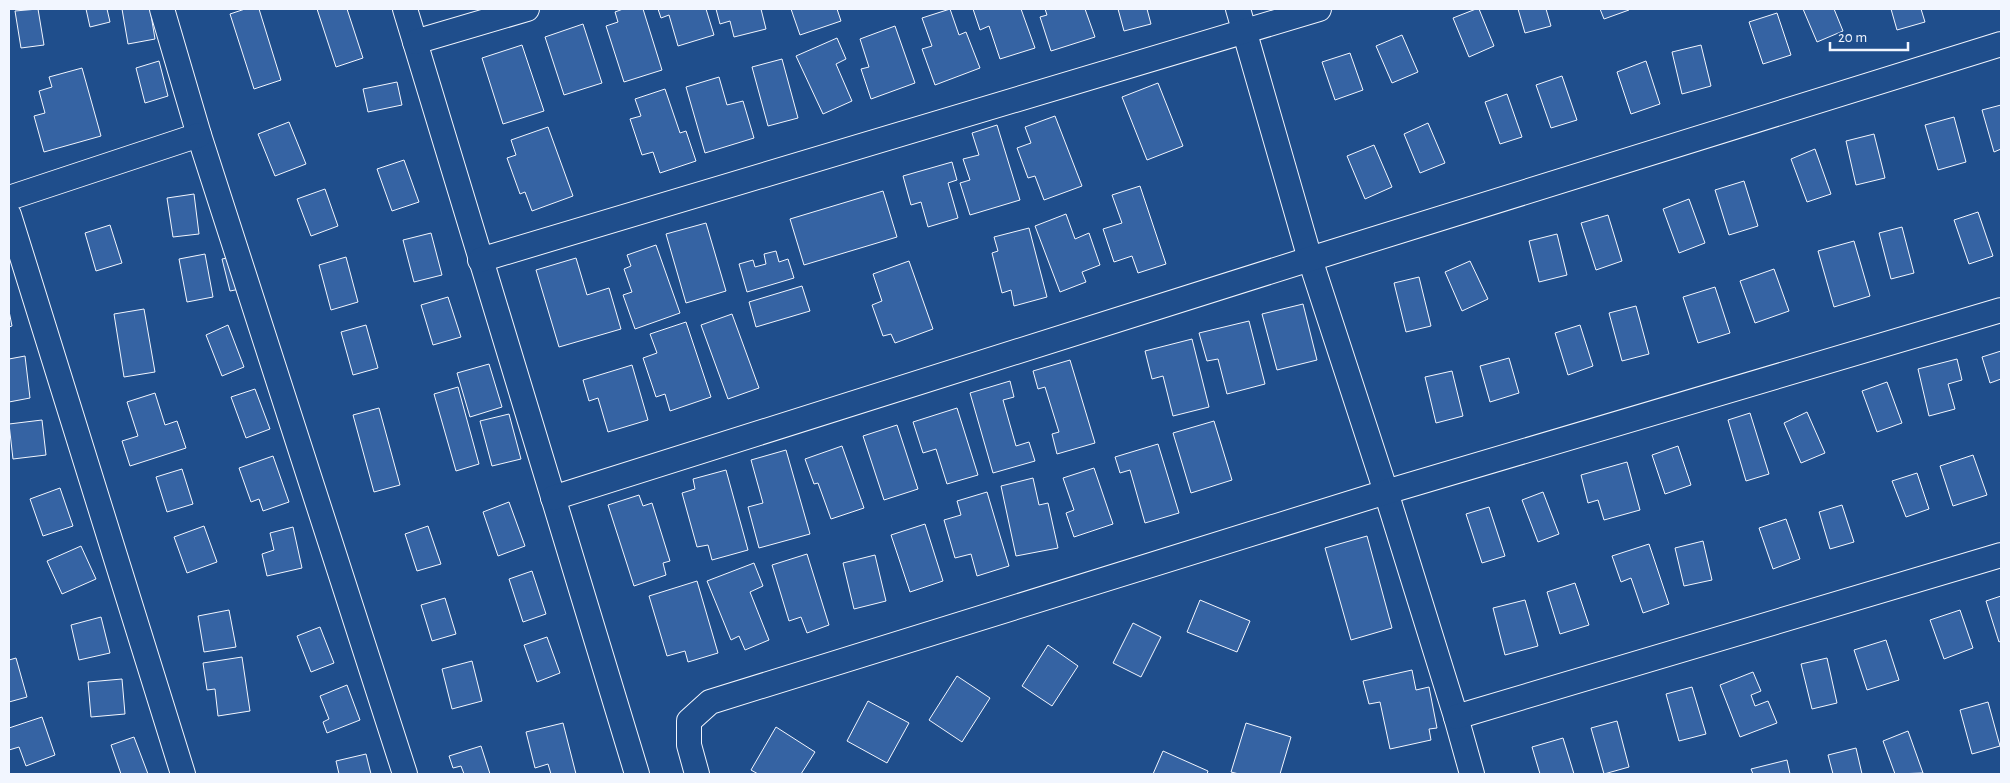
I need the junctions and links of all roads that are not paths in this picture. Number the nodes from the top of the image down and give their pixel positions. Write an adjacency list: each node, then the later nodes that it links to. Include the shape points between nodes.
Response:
1 (162, 9): 9 (street)
2 (406, 9): 7 (street)
3 (527, 9): 7 (street)
4 (1238, 9): 6 (street)
5 (1319, 9): 6 (street)
6 (1245, 32): 12 (street); 13 (street)
7 (415, 42): 13 (street)
8 (2001, 44): 12 (street)
9 (199, 135): 10 (street); 21 (street)
10 (9, 198)
11 (9, 215): 20 (street)
12 (1310, 259): 15 (street); 16 (street)
13 (480, 260): 16 (street)
14 (2001, 310): 15 (street)
15 (1386, 492): 18 (street); 23 (street, via 710,702 689,721 689,745)
16 (553, 498): 22 (street)
17 (2001, 556): 18 (street)
18 (1456, 717): 19 (street)
19 (1469, 773)
20 (183, 774)
21 (405, 774)
22 (637, 774)
23 (697, 774)

